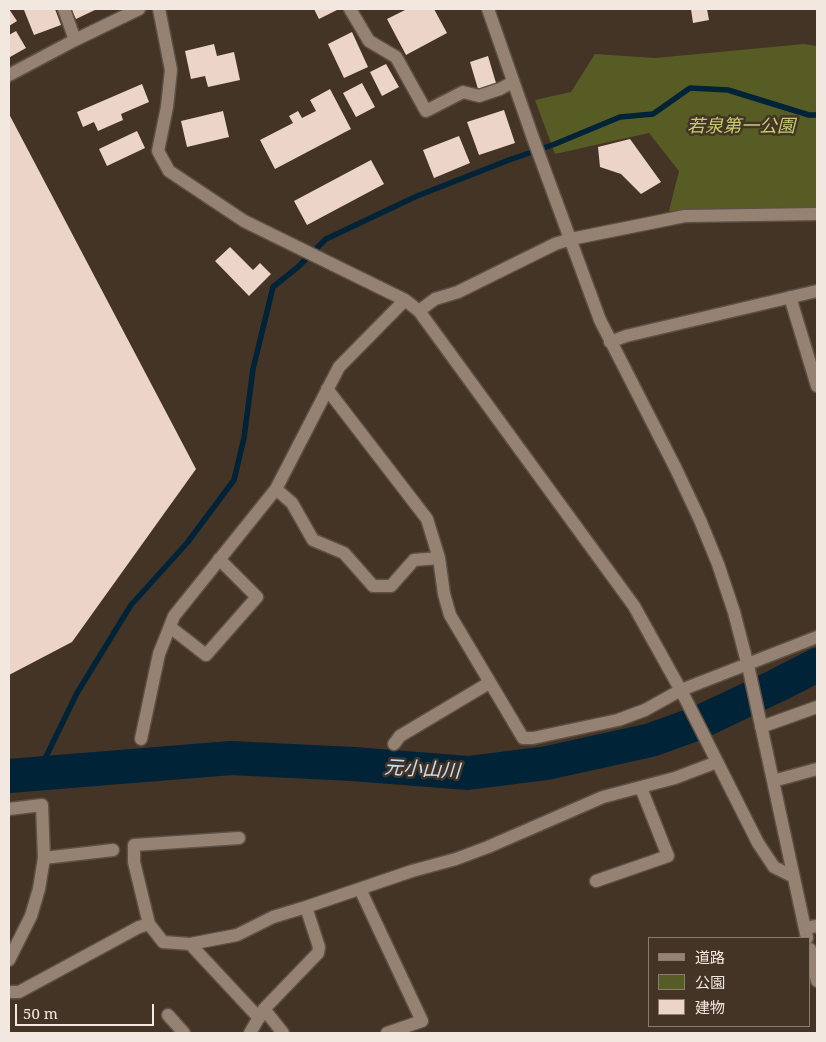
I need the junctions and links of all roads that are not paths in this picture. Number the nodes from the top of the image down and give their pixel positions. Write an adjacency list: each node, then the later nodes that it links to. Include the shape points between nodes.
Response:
1 (64, 9): 6 (street)
2 (139, 9): 6 (street)
3 (159, 9): 13 (street, via 171,70 158,151 169,171 244,221)
4 (350, 9): 8 (street, via 369,41 396,57 426,111 463,92 479,96)
5 (488, 9): 8 (street)
6 (75, 40): 7 (street)
7 (9, 75)
8 (513, 82): 10 (street)
9 (817, 214): 10 (street, via 685,216)
10 (571, 238): 14 (street, via 458,292 435,299); 15 (street)
11 (817, 291): 12 (street)
12 (790, 297): 15 (street); 16 (street)
13 (405, 300): 14 (street); 17 (street, via 339,367)
14 (419, 311): 25 (street, via 634,606)
15 (610, 342): 23 (street, via 700,520 726,588)
16 (817, 386)
17 (327, 389): 18 (street); 19 (street, via 427,519)
18 (276, 490): 19 (street, via 292,503 313,540 344,553 373,586 391,586 414,560); 20 (street)
19 (439, 558): 24 (street, via 450,615)
20 (219, 559): 21 (street, via 174,616); 21 (street, via 257,597 206,654)
21 (170, 627): 28 (street, via 159,654)
22 (817, 637): 23 (street)
23 (748, 667): 25 (street); 27 (street)
24 (489, 683): 25 (street, via 523,738 618,720); 29 (street, via 400,736)
25 (682, 693): 30 (street)
26 (817, 707): 27 (street)
27 (760, 724): 32 (street)
28 (141, 738)
29 (394, 744)
30 (717, 762): 33 (street); 38 (street, via 758,843 774,867)
31 (817, 770): 32 (street)
32 (773, 780): 38 (street)
33 (641, 788): 39 (street, via 668,856); 40 (street, via 590,802 464,856)
34 (9, 809): 37 (street, via 42,805)
35 (239, 838): 42 (street, via 134,845 134,862)
36 (112, 850): 37 (street)
37 (44, 858): 46 (street, via 31,916)
38 (794, 877): 43 (street)
39 (596, 881)
40 (360, 890): 41 (street); 54 (street, via 422,1021)
41 (306, 907): 44 (street, via 273,917 237,935); 49 (street, via 318,953)
42 (149, 924): 44 (street, via 163,942); 48 (street, via 19,992)
43 (810, 931)
44 (190, 944): 49 (street)
45 (811, 954): 47 (street)
46 (9, 960)
47 (817, 981)
48 (9, 992)
49 (261, 1013): 52 (street); 53 (street)
50 (168, 1015): 51 (street)
51 (184, 1033)
52 (250, 1033)
53 (283, 1033)
54 (387, 1033)

